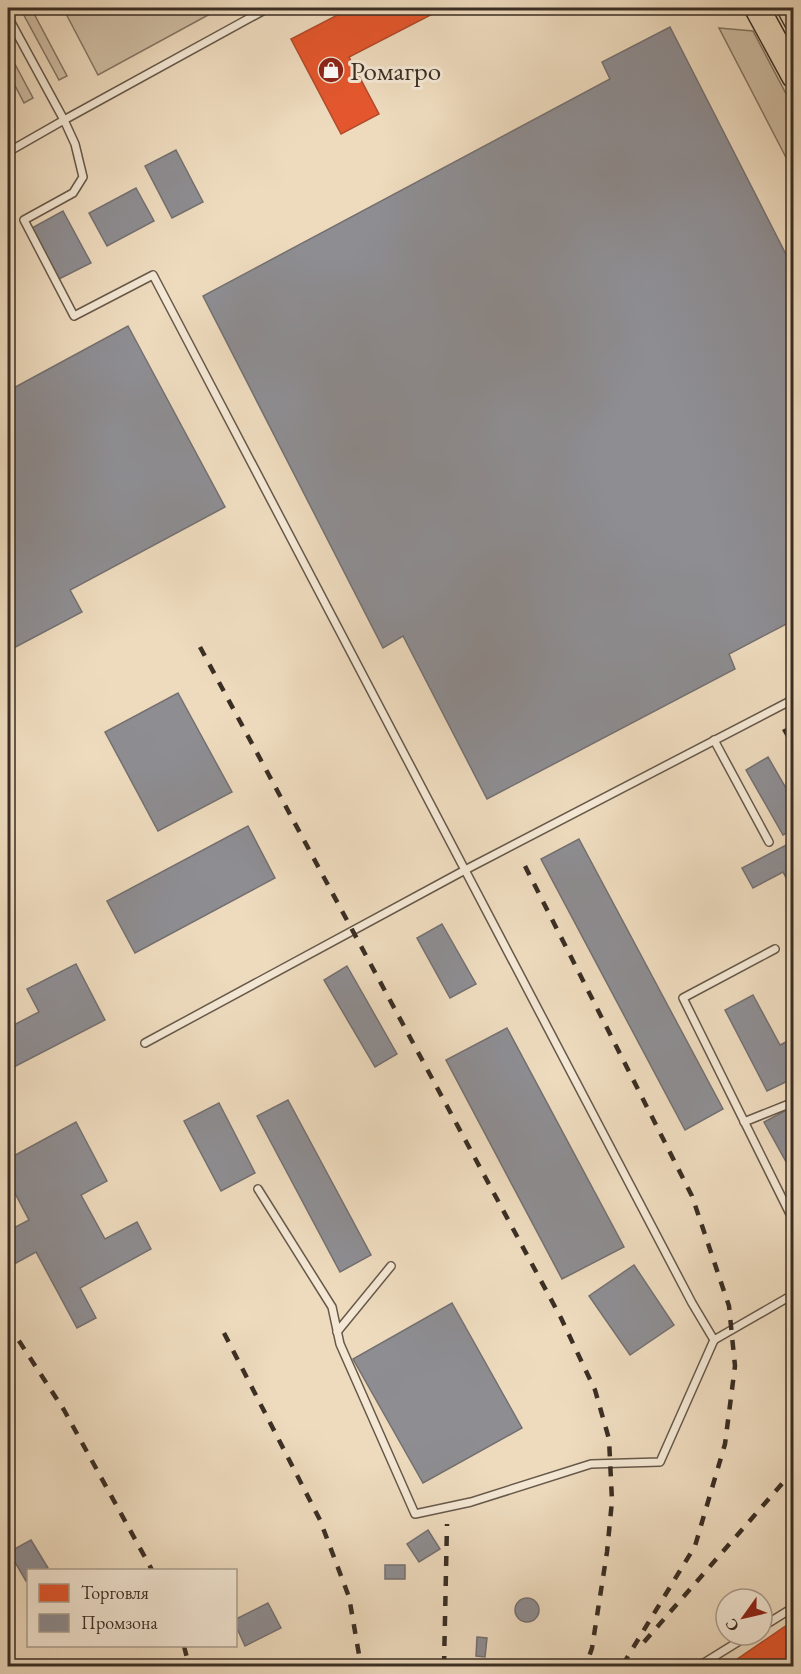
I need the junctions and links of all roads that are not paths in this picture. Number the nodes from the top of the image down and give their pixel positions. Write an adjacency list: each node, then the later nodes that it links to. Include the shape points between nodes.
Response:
1 (268, 8): 5 (lane)
2 (751, 9): 4 (highway)
3 (8, 17): 5 (lane)
4 (794, 76)
5 (64, 120): 6 (lane); 10 (lane, via 75,144 82,177 74,193 24,220 74,316 153,275)
6 (8, 152)
7 (794, 699): 8 (lane)
8 (714, 740): 9 (lane); 10 (lane)
9 (769, 842)
10 (465, 870): 12 (lane); 20 (lane)
11 (775, 949): 14 (lane, via 683,998)
12 (144, 1043)
13 (794, 1102): 14 (lane)
14 (744, 1122): 16 (lane)
15 (258, 1189): 19 (lane, via 332,1307)
16 (794, 1222)
17 (391, 1266): 19 (lane)
18 (794, 1294): 20 (lane)
19 (337, 1332): 20 (lane, via 415,1514 471,1502 591,1464 660,1462)
20 (714, 1340)
21 (794, 1607): 22 (lane)
22 (774, 1620)
23 (730, 1647): 24 (lane)
24 (699, 1666)

